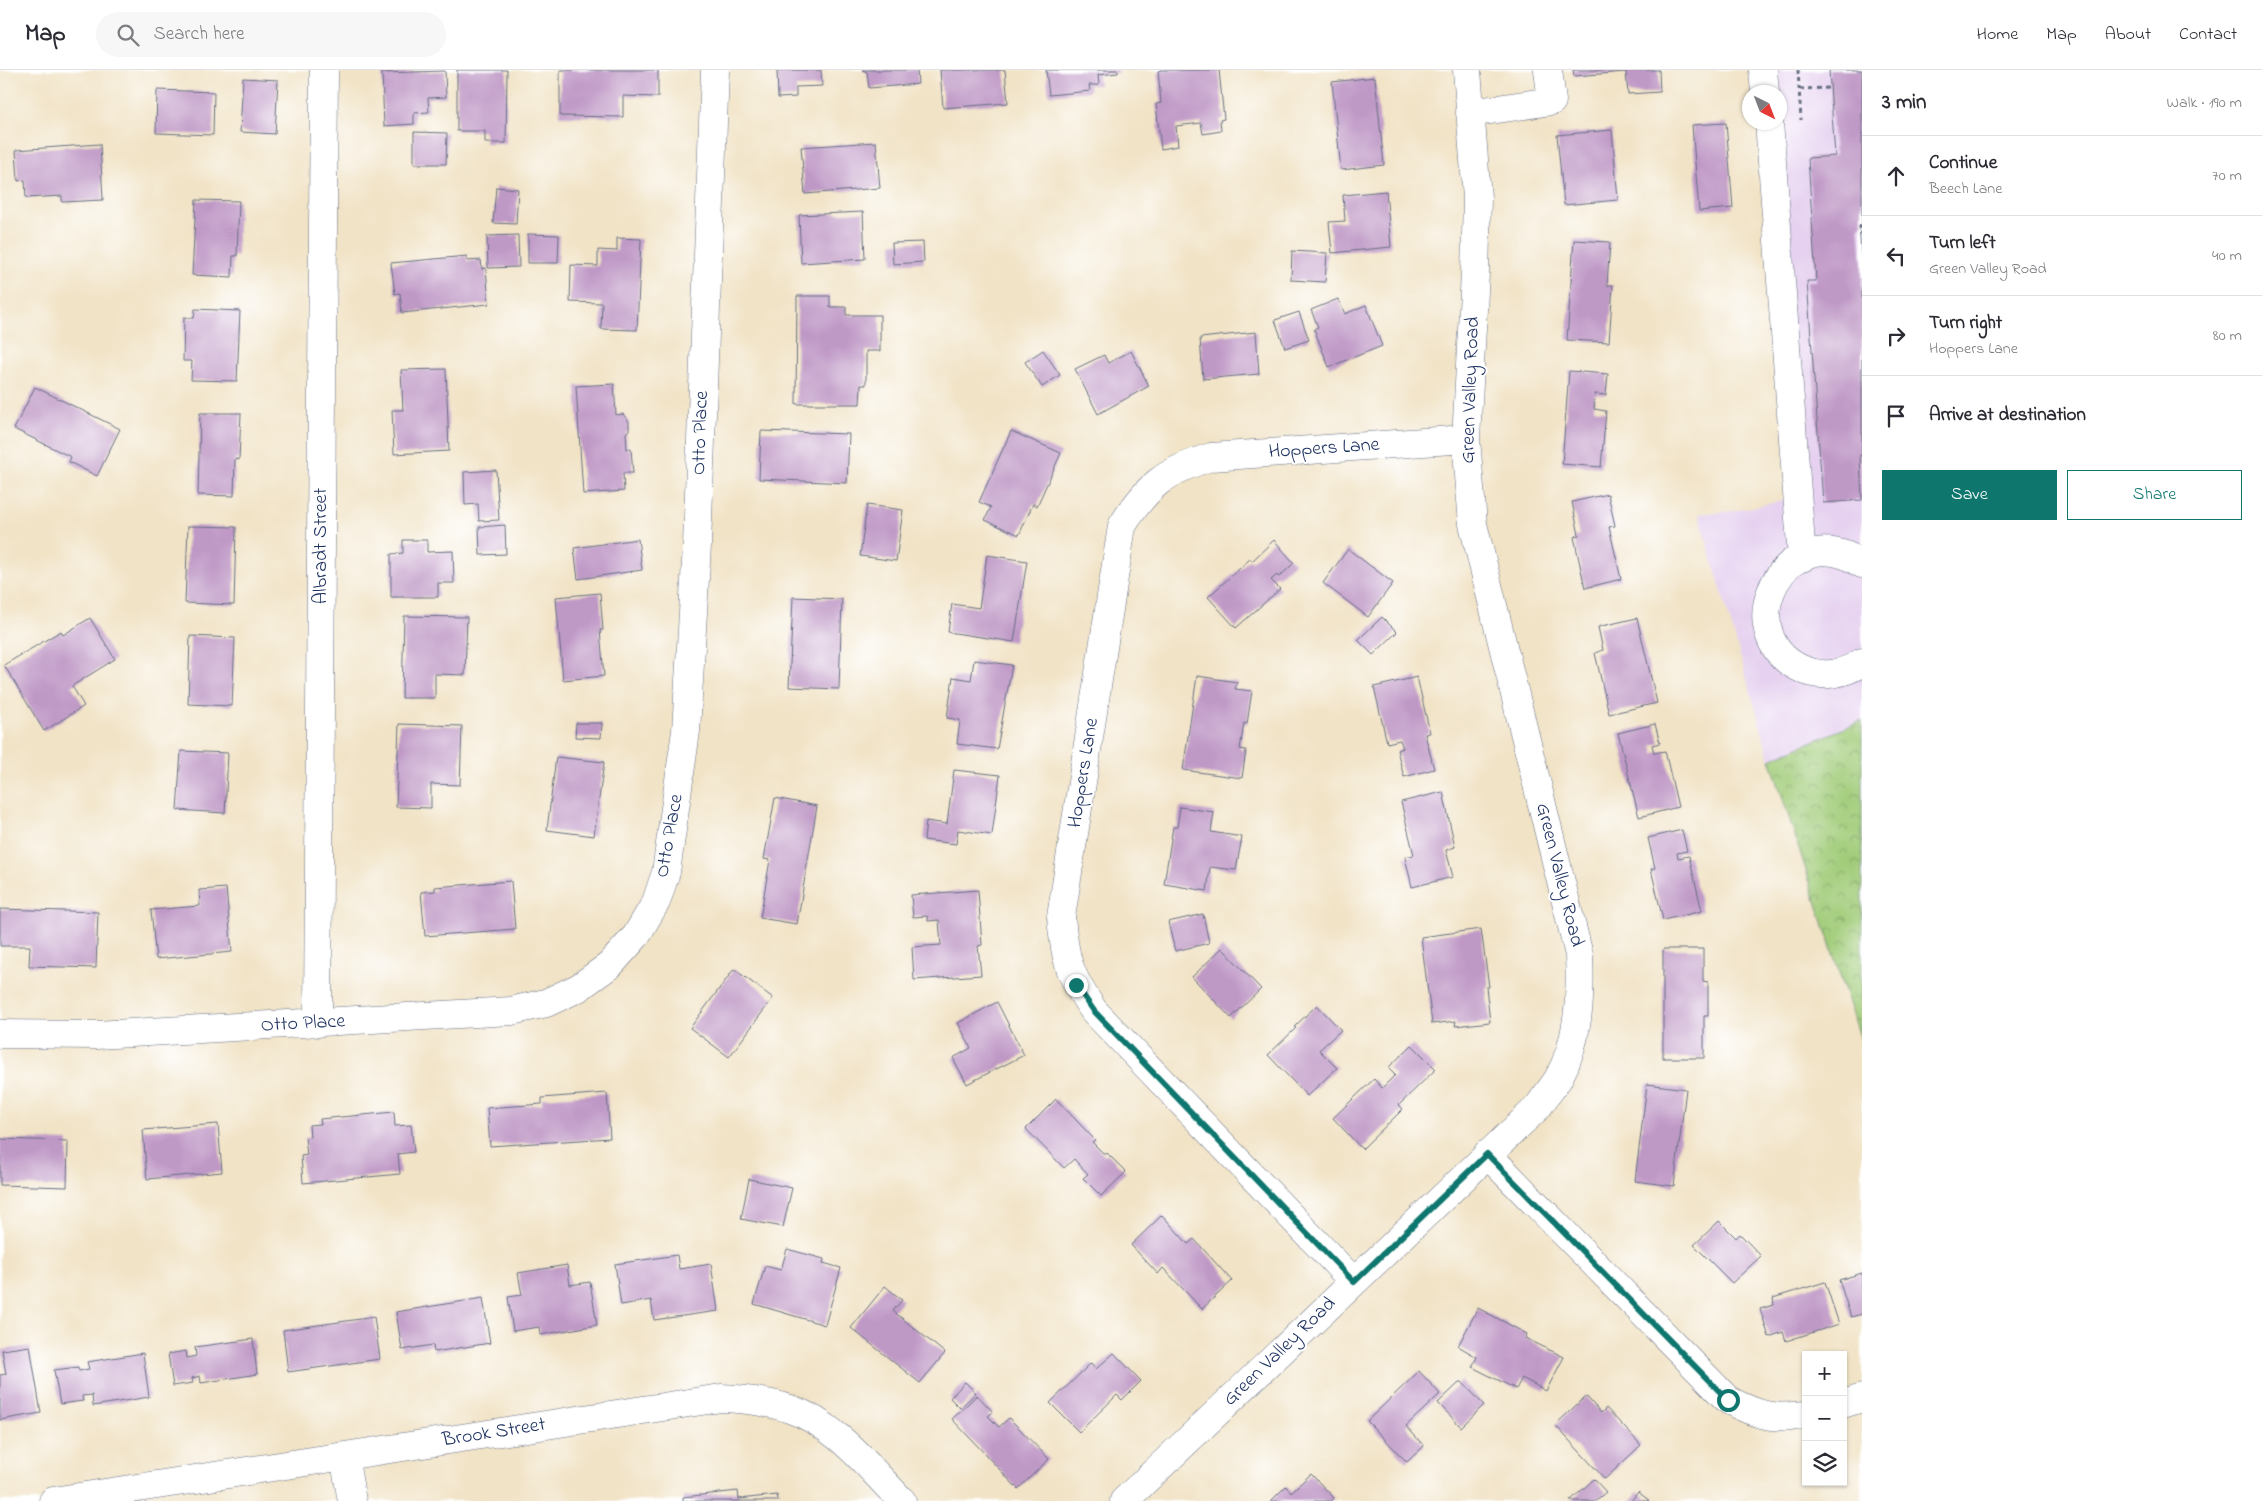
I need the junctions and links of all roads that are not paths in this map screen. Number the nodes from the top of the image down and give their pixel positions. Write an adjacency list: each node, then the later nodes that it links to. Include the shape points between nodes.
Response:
1 (324, 70): 13 (street, Albradt Street)
2 (715, 70): 13 (street, Otto Place, via 697,546 686,731 666,872 656,902 636,936 610,965 578,988 546,1003 511,1011)
3 (1467, 70): 7 (street, Green Valley Road)
4 (1548, 70): 7 (street, via 1552,101)
5 (1763, 70): 6 (street)
6 (1765, 85)
7 (1470, 113): 9 (street, Green Valley Road, via 1476,198)
8 (1770, 130): 10 (street)
9 (1466, 439): 15 (street, Green Valley Road, via 1473,524 1579,954 1580,996 1573,1040 1558,1078 1538,1107); 16 (street, Hoppers Lane, via 1211,457 1184,465 1157,481 1137,501 1122,526 1061,917 1064,952 1076,985 1094,1011)
10 (1802, 558): 11 (street, via 1830,553 1844,555); 12 (street, via 1779,575 1769,593 1765,613 1768,634 1778,652 1794,666 1813,674 1833,674 1853,669)
11 (1862, 564)
12 (1862, 662)
13 (318, 1023): 14 (street, Otto Place, via 96,1035)
14 (0, 1034)
15 (1487, 1154): 16 (street, Green Valley Road); 19 (street, via 1728,1400 1753,1413 1780,1418)
16 (1354, 1282): 24 (street, Green Valley Road)
17 (1862, 1398): 18 (street)
18 (1847, 1403)
19 (1802, 1415)
20 (344, 1456): 21 (street, Brook Street); 22 (street); 23 (street, Brook Street, via 721,1398 753,1400 791,1409 825,1427)
21 (53, 1501)
22 (352, 1501)
23 (902, 1501)
24 (1124, 1501)

